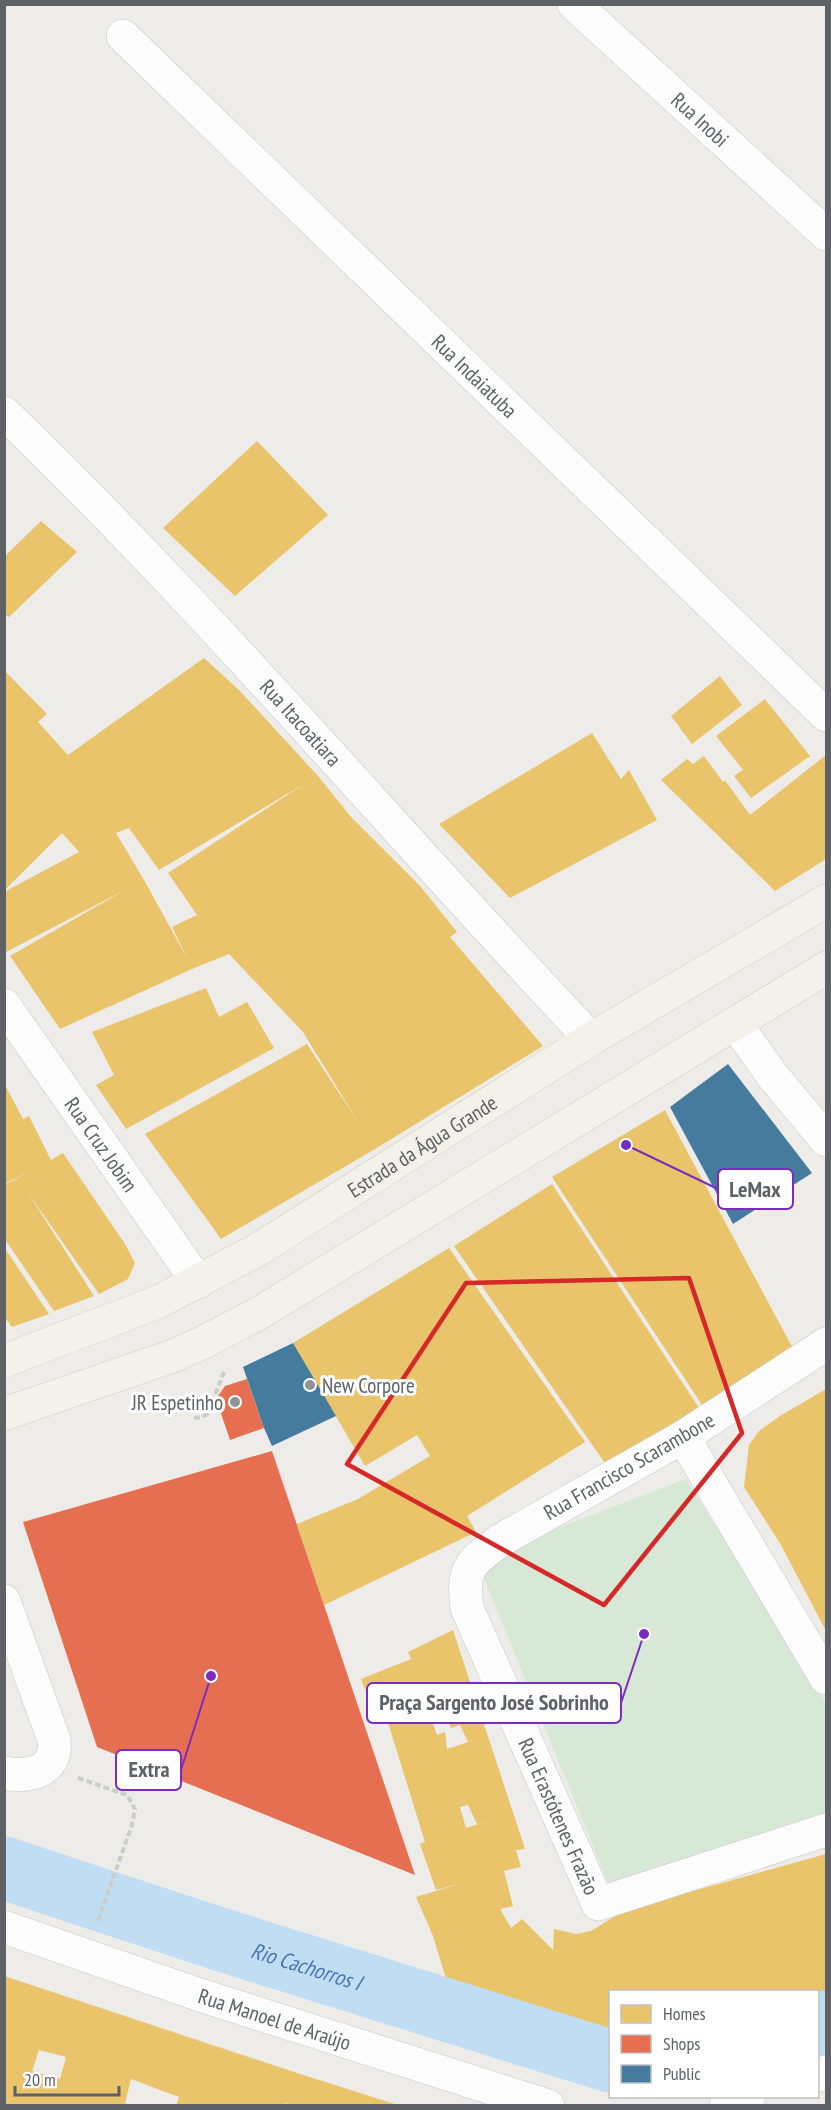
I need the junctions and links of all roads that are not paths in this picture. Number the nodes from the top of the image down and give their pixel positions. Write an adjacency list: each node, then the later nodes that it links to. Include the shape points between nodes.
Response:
1 (574, 4): 3 (street, Rua Inobi)
2 (123, 36): 5 (street, Rua Indaiatuba)
3 (826, 234)
4 (4, 412): 10 (street, Rua Itacoatiara, via 172,582)
5 (826, 715)
6 (826, 901): 10 (main road, Estrada da Água Grande)
7 (826, 968): 9 (main road)
8 (4, 1005): 12 (street, Rua Cruz Jobim)
9 (735, 1023): 11 (street); 15 (main road, via 222,1333 140,1369)
10 (591, 1039): 12 (main road, Estrada da Água Grande, via 259,1249)
11 (826, 1140)
12 (198, 1282): 14 (main road, Estrada da Água Grande, via 158,1302)
13 (826, 1344): 16 (street, Rua Francisco Scarambone)
14 (4, 1361)
15 (4, 1414)
16 (683, 1437): 18 (street, Rua Francisco Scarambone, via 501,1540 476,1559 466,1575); 19 (street)
17 (4, 1601): 20 (street, via 54,1740 55,1752 48,1765)
18 (467, 1608): 21 (street, Rua Erastótenes Frazão, via 598,1904)
19 (826, 1678)
20 (19, 1773)
21 (826, 1830)
22 (4, 1927): 24 (street, Rua Manoel de Araújo, via 200,1995)
23 (746, 2098): 25 (street)
24 (548, 2106)
25 (726, 2106)

